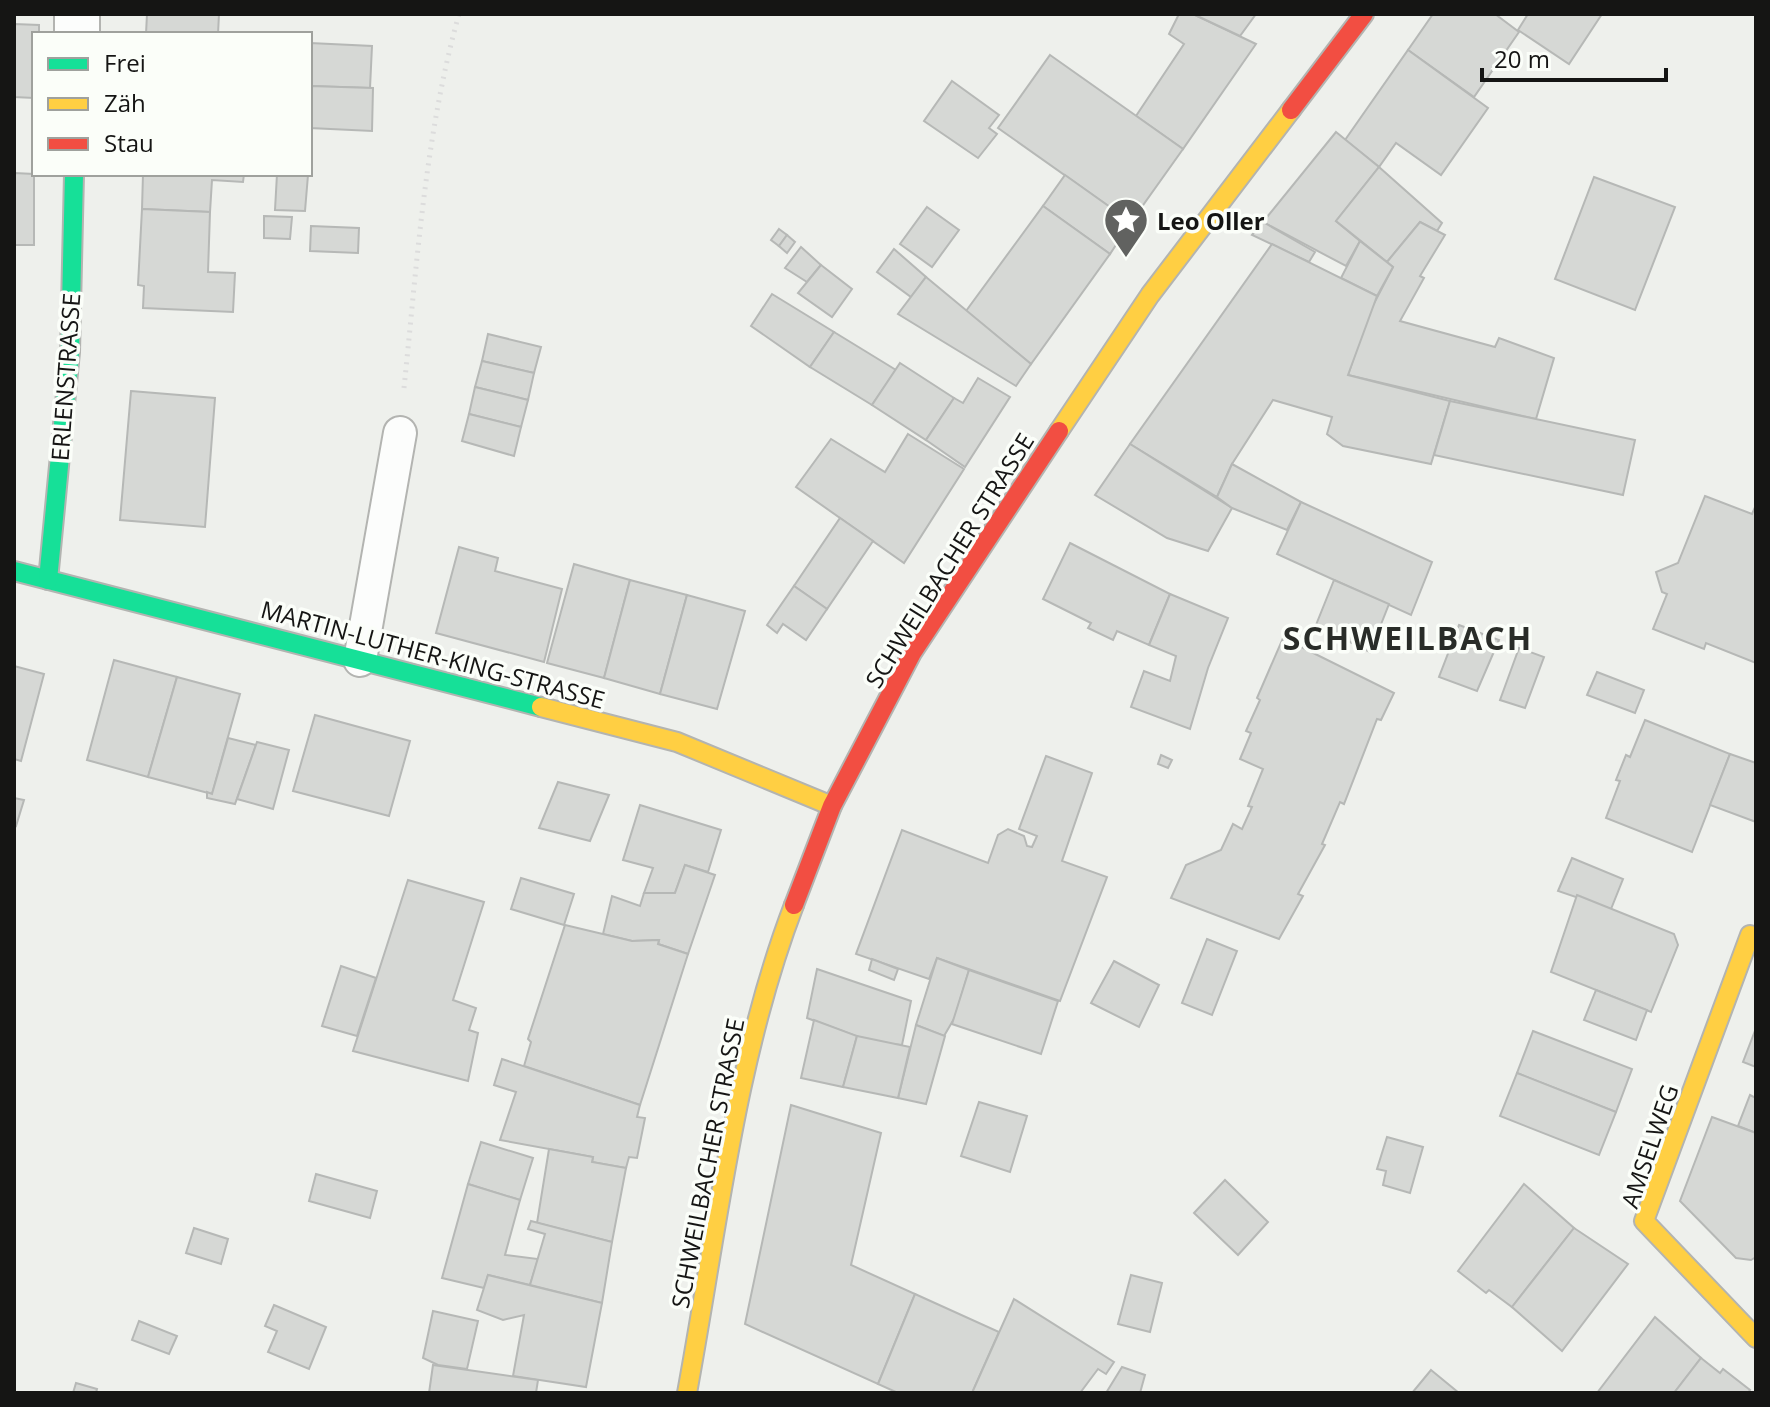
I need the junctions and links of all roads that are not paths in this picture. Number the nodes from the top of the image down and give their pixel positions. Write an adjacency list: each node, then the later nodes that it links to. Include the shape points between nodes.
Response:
1 (1364, 14): 7 (street, SCHWEILBACHER STRASSE, via 1150,295 912,653)
2 (74, 176): 5 (street, ERLENSTRASSE, via 70,352)
3 (400, 433): 6 (lane)
4 (14, 571): 5 (street, MARTIN-LUTHER-KING-STRASSE)
5 (48, 580): 6 (street, MARTIN-LUTHER-KING-STRASSE)
6 (360, 660): 7 (street, MARTIN-LUTHER-KING-STRASSE, via 677,742)
7 (832, 806): 10 (street, SCHWEILBACHER STRASSE, via 776,953 739,1107)
8 (1750, 935): 9 (street, AMSELWEG, via 1644,1221)
9 (1756, 1338)
10 (687, 1393)

